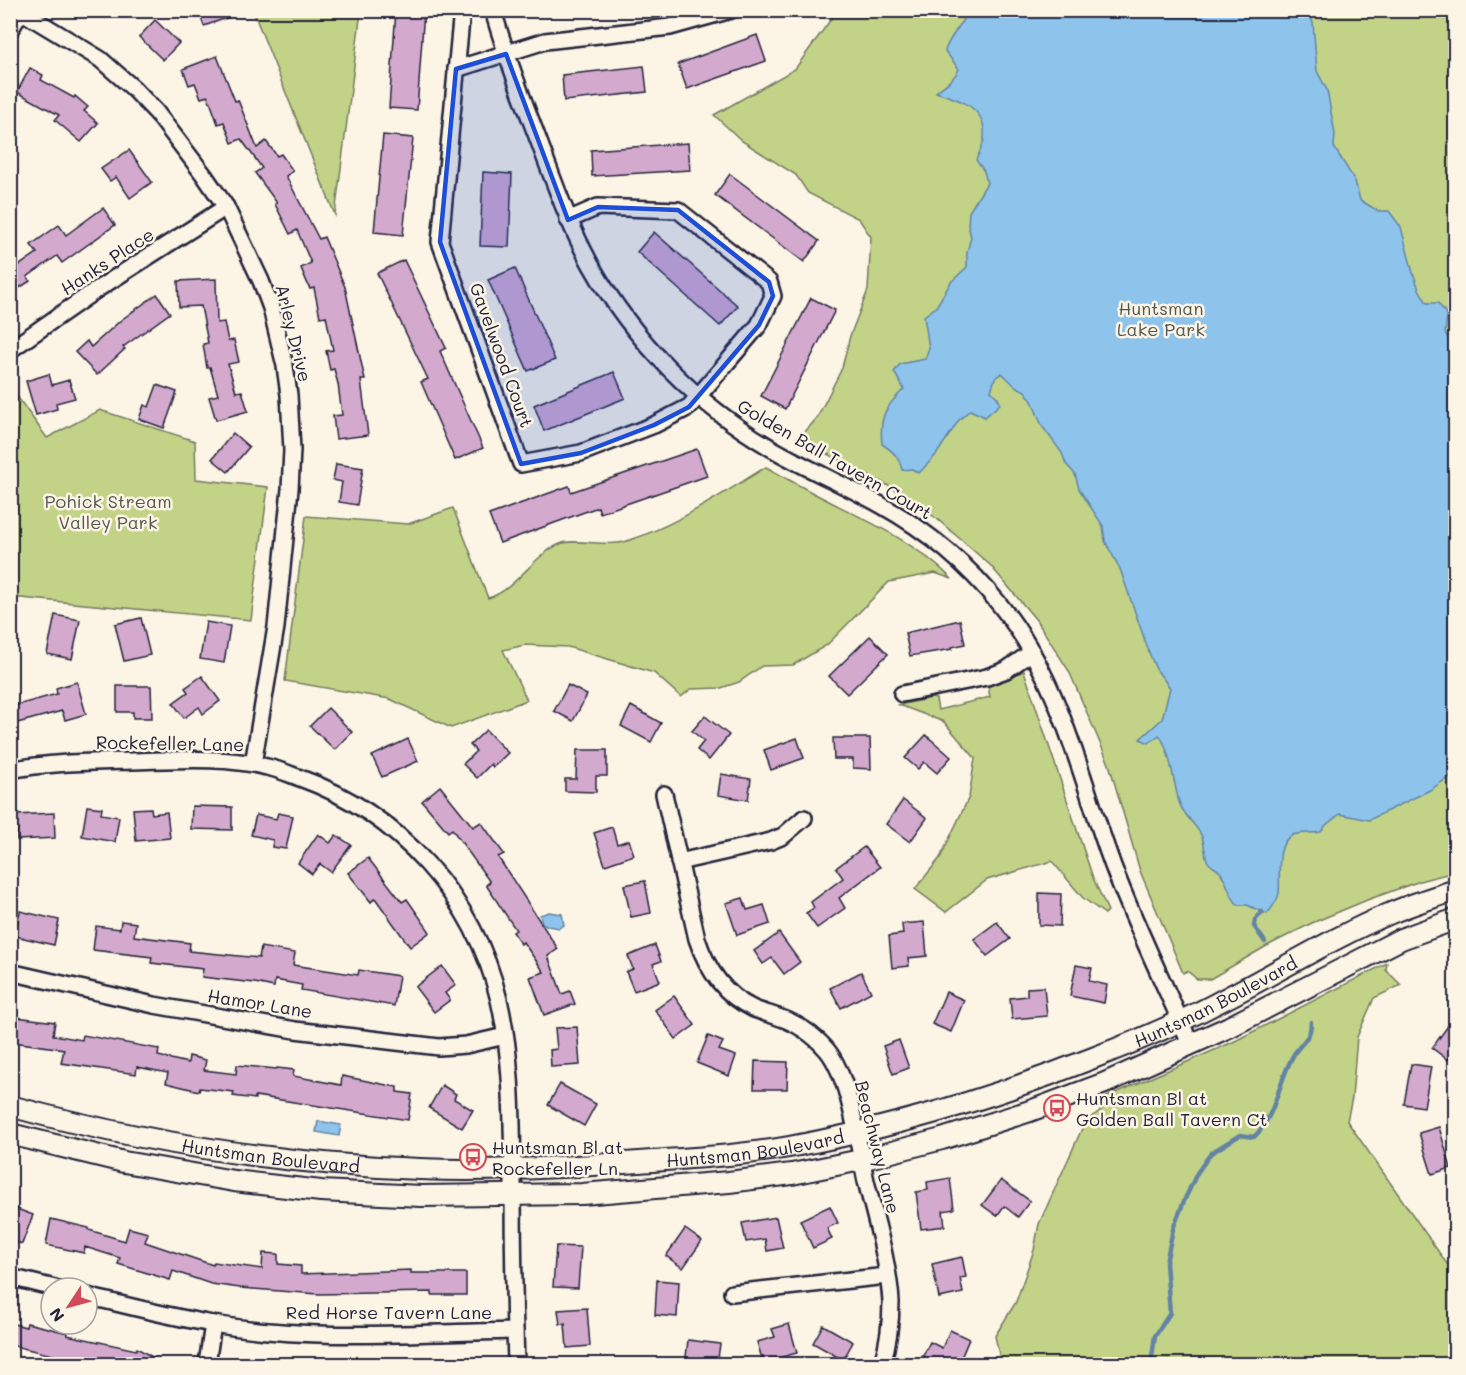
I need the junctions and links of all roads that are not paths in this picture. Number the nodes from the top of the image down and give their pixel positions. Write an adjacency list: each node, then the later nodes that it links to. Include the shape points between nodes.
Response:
1 (493, 10): 6 (street, Golden Ball Tavern Court)
2 (731, 10): 6 (street, via 670,27 545,41)
3 (20, 11): 5 (street); 8 (street, Arley Drive, via 100,59 133,88 156,112)
4 (461, 20): 7 (street, Gavelwood Court)
5 (10, 30)
6 (506, 54): 7 (street); 9 (street, Golden Ball Tavern Court)
7 (456, 69): 11 (street, Gavelwood Court, via 440,242 521,464 581,453 654,425 689,407)
8 (226, 207): 10 (street, Hanks Place); 14 (street, Arley Drive, via 271,308 285,366 291,426 290,489 276,627)
9 (568, 220): 11 (street, Golden Ball Tavern Court, via 591,266 622,313); 11 (street, via 598,207 678,210 769,282 773,296 759,325)
10 (10, 350)
11 (698, 397): 12 (street, Golden Ball Tavern Court, via 771,448 882,506 932,539 999,603)
12 (1032, 652): 13 (street, via 1006,670 987,677); 22 (street, Golden Ball Tavern Court, via 1059,705 1131,915)
13 (902, 694)
14 (253, 764): 15 (street, Rockefeller Lane, via 216,760 80,762); 23 (street, Rockefeller Lane, via 324,786 344,797 386,824 422,858 454,900 478,943 499,1000)
15 (10, 770)
16 (664, 794): 18 (street, Beachway Lane)
17 (804, 818): 18 (street, via 771,842)
18 (680, 862): 26 (street, Beachway Lane, via 697,939 715,977 752,1008 801,1027 828,1052 844,1085)
19 (1455, 890): 22 (street, Huntsman Boulevard, via 1362,927)
20 (1455, 919): 24 (street, Huntsman Boulevard, via 1364,956)
21 (10, 972): 23 (street, Hamor Lane, via 154,1005 295,1030 439,1047)
22 (1181, 1020): 24 (street, Golden Ball Tavern Court); 26 (street, Huntsman Boulevard, via 1021,1085 934,1113)
23 (505, 1036): 29 (street, Rockefeller Lane, via 511,1075)
24 (1191, 1045): 28 (street, Huntsman Boulevard, via 1030,1111)
25 (10, 1106): 29 (street, Huntsman Boulevard, via 130,1135 238,1154 411,1168)
26 (855, 1132): 28 (street, Beachway Lane); 29 (street, Huntsman Boulevard, via 788,1147 726,1155)
27 (10, 1134): 30 (street, Huntsman Boulevard, via 124,1162 245,1182 421,1197)
28 (861, 1160): 30 (street, Huntsman Boulevard, via 729,1182); 31 (street, Beachway Lane)
29 (513, 1169): 30 (street, Rockefeller Lane)
30 (513, 1196): 37 (street, Rockefeller Lane)
31 (887, 1276): 34 (street); 40 (street, Beachway Lane, via 890,1324)
32 (10, 1277): 33 (street)
33 (39, 1284)
34 (732, 1293)
35 (99, 1299): 36 (street, Red Horse Tavern Lane)
36 (213, 1324): 37 (street, Red Horse Tavern Lane, via 343,1334); 38 (street)
37 (515, 1331): 39 (street, Rockefeller Lane)
38 (207, 1365)
39 (516, 1365)
40 (882, 1365)

